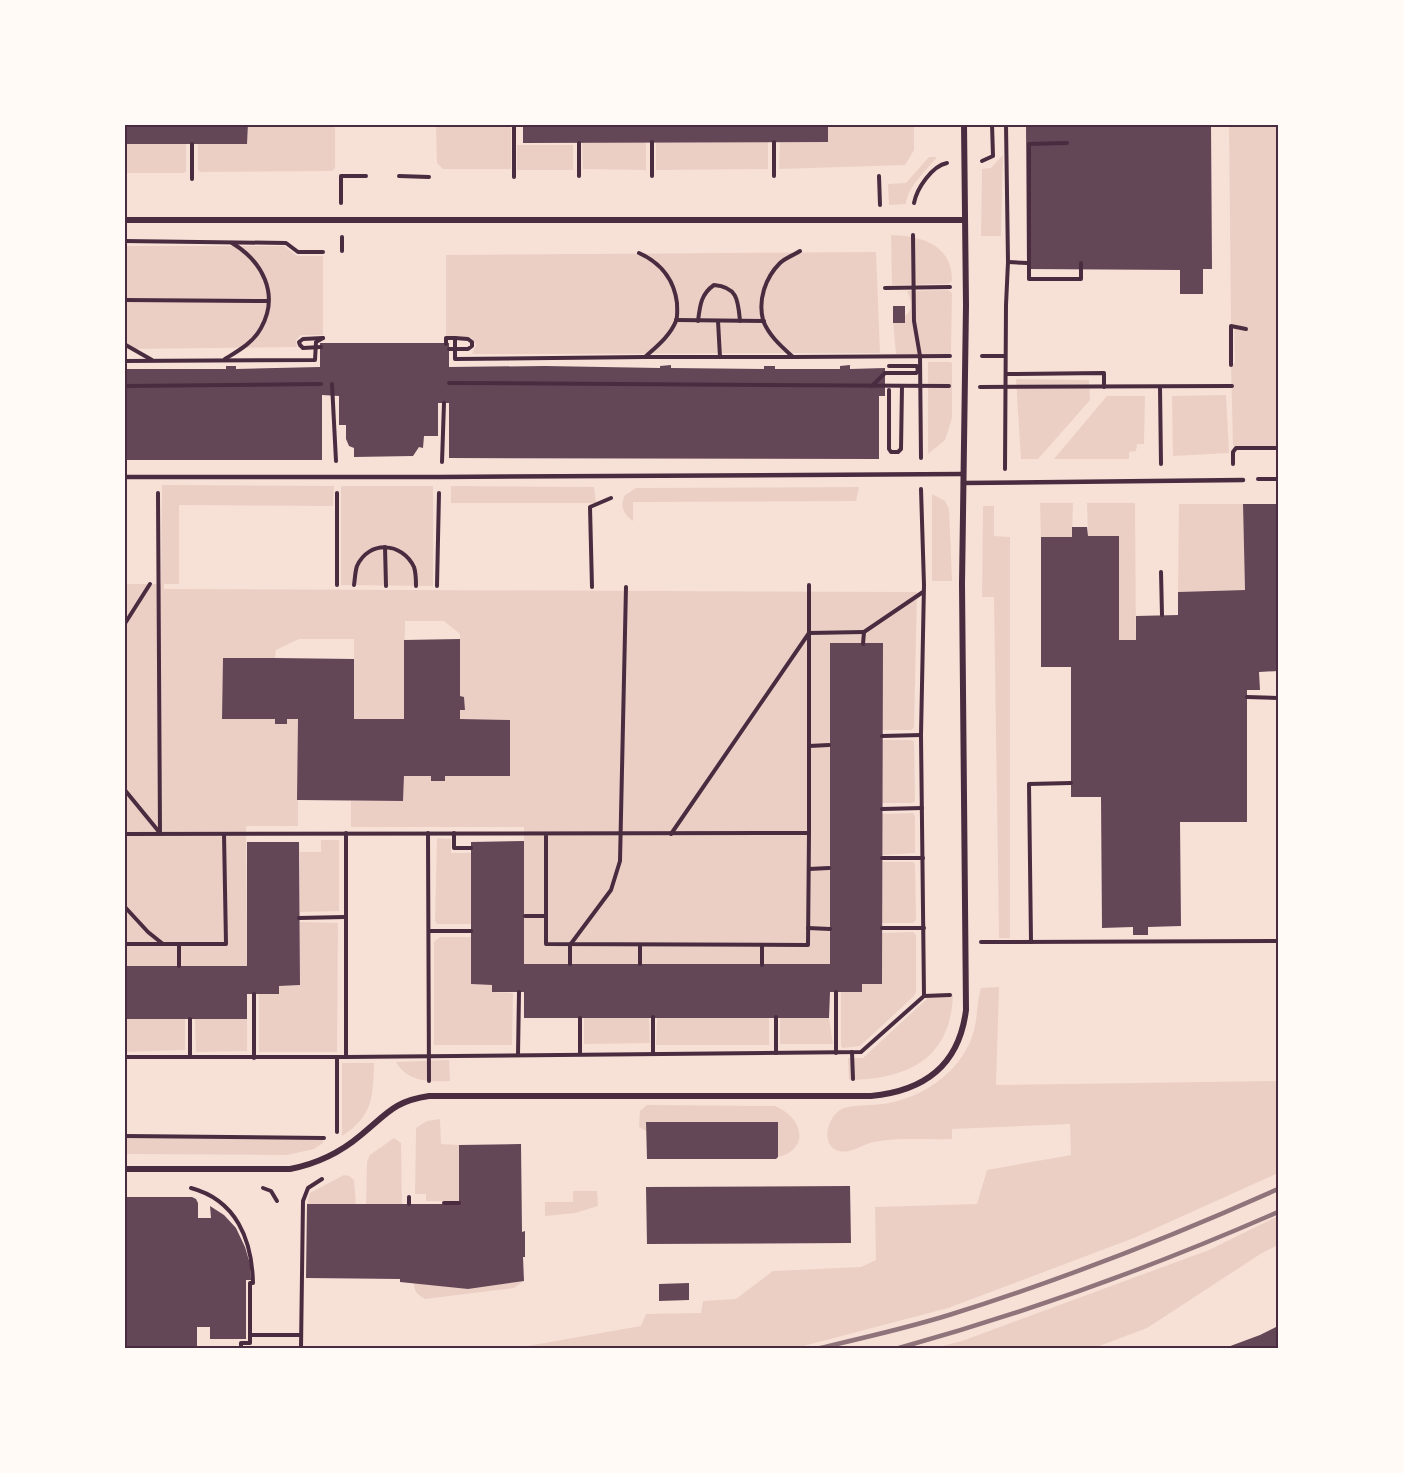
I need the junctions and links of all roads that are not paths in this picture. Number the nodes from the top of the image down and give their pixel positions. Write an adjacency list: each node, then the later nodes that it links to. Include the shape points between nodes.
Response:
1 (964, 124): 3 (street)
2 (124, 220): 3 (street)
3 (965, 220): 4 (street)
4 (963, 474): 5 (lane); 7 (street)
5 (124, 477)
6 (1243, 480): 7 (lane)
7 (963, 483): 8 (street, via 966,1010 958,1044 946,1063 930,1077 893,1094 429,1096 396,1105 338,1151 305,1166)
8 (124, 1169)

